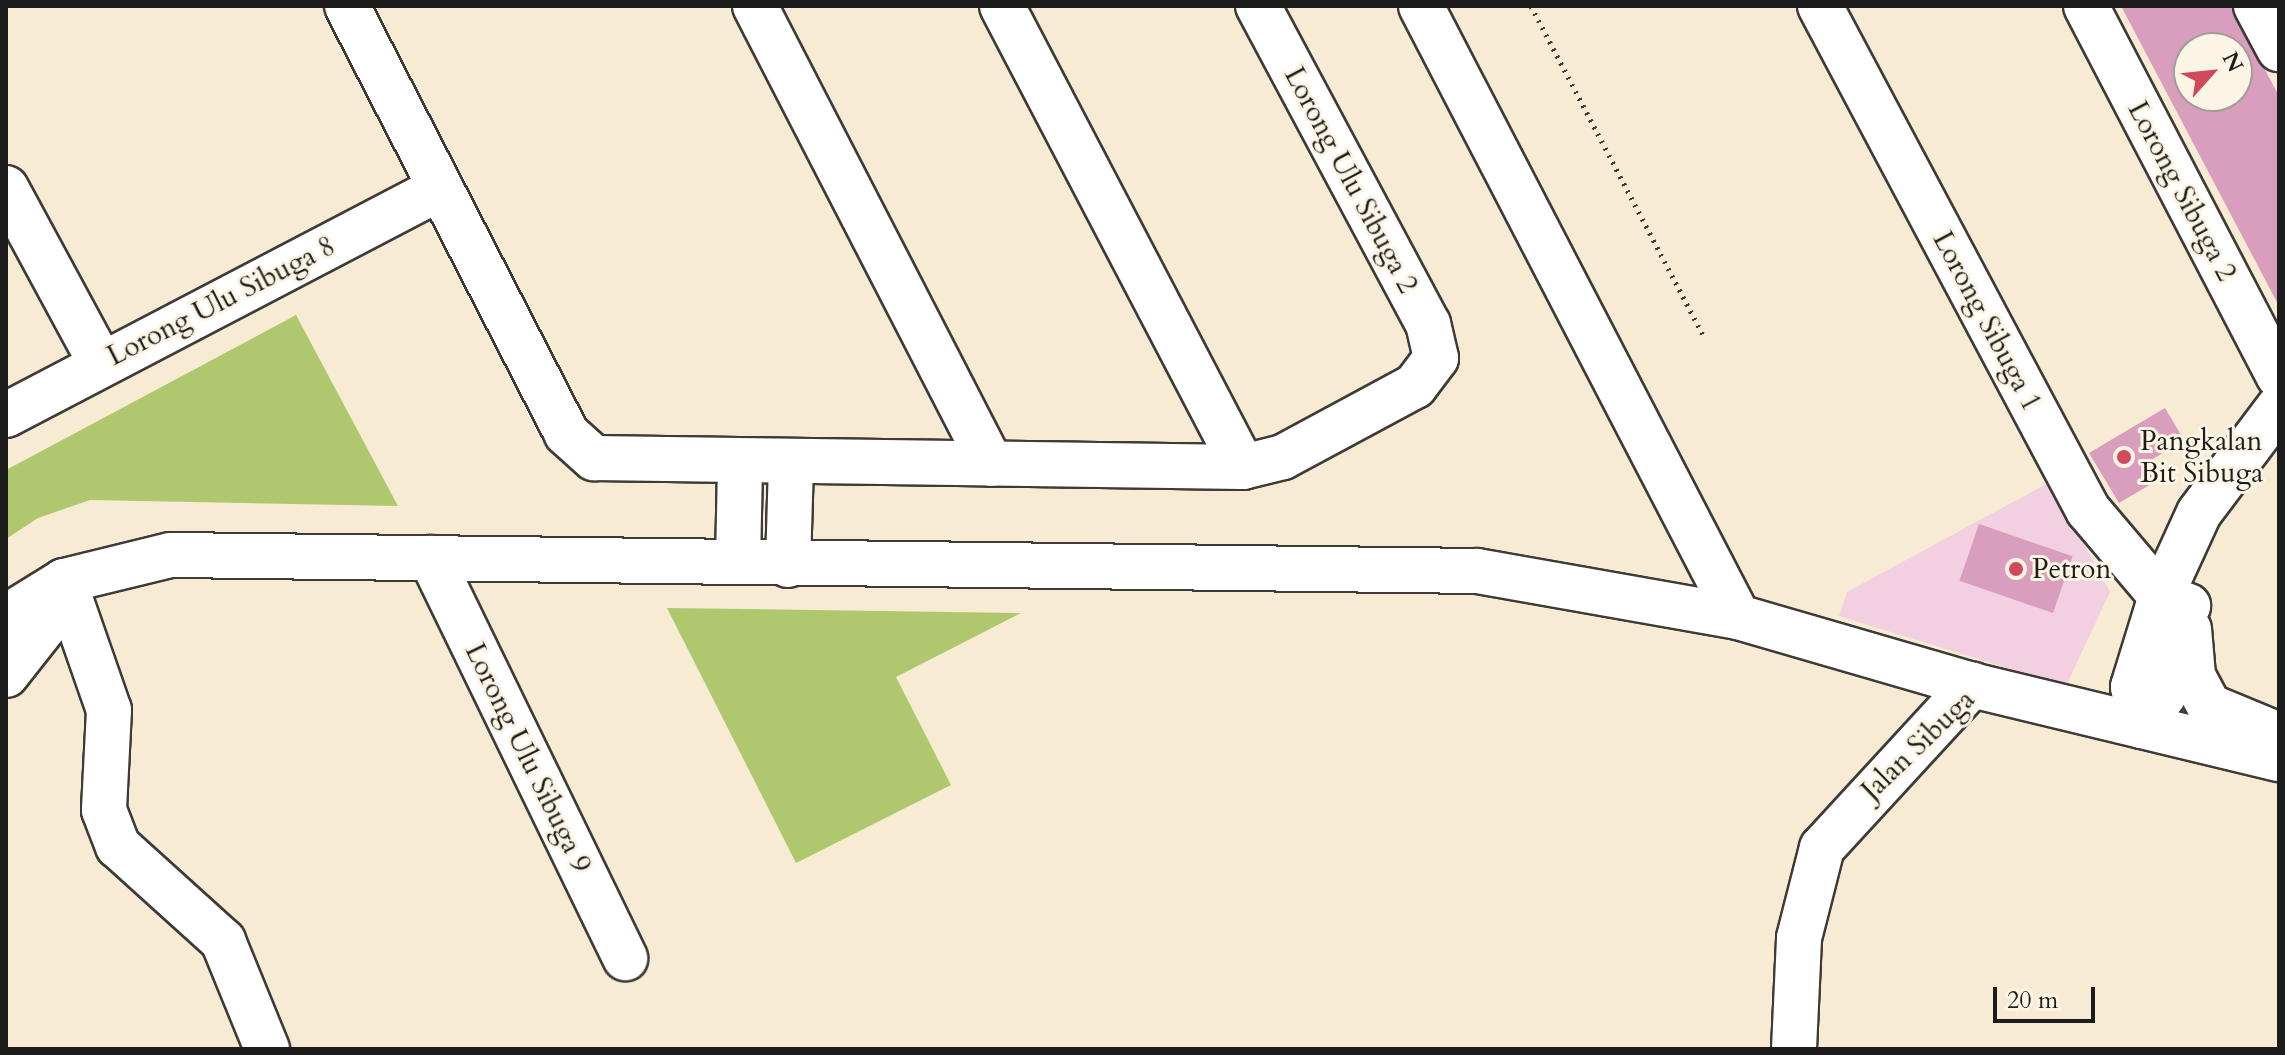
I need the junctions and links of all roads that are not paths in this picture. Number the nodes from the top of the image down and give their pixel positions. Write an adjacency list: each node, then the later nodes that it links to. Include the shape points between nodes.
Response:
1 (347, 6): 11 (street)
2 (755, 6): 18 (street)
3 (1002, 6): 19 (street)
4 (1258, 6): 19 (street, Lorong Ulu Sibuga 2, via 1428,324 1436,358 1415,386 1283,457)
5 (1421, 6): 26 (street)
6 (1820, 6): 24 (street, Lorong Sibuga 1, via 2076,491 2111,545)
7 (2086, 6): 13 (street, Lorong Sibuga 2)
8 (2256, 6): 9 (street)
9 (2279, 49)
10 (6, 188): 12 (street)
11 (438, 189): 12 (street, Lorong Ulu Sibuga 8); 16 (street, via 577,447 615,462)
12 (101, 364): 15 (street, Lorong Ulu Sibuga 8)
13 (2279, 376)
14 (2279, 407): 24 (street, via 2226,479)
15 (6, 415)
16 (740, 463): 17 (street); 21 (street)
17 (791, 463): 18 (street); 22 (street)
18 (991, 464): 19 (street)
19 (1243, 467)
20 (431, 558): 21 (street); 23 (street, via 171,555); 32 (street, Lorong Ulu Sibuga 9)
21 (738, 562): 22 (street)
22 (788, 565): 26 (street, via 1477,571)
23 (67, 588): 25 (street); 27 (street); 33 (street, via 109,710 104,810 118,846 223,941)
24 (2174, 601): 29 (street, via 2164,695); 30 (street, via 2198,691 2224,715)
25 (6, 617)
26 (1738, 617): 28 (street)
27 (6, 675)
28 (1972, 685): 29 (street, Jalan Sibuga); 34 (street, Jalan Sibuga, via 1822,848 1799,938)
29 (2142, 726): 31 (street, Jalan Sibuga)
30 (2279, 735)
31 (2279, 759)
32 (625, 958)
33 (267, 1049)
34 (1794, 1049)

